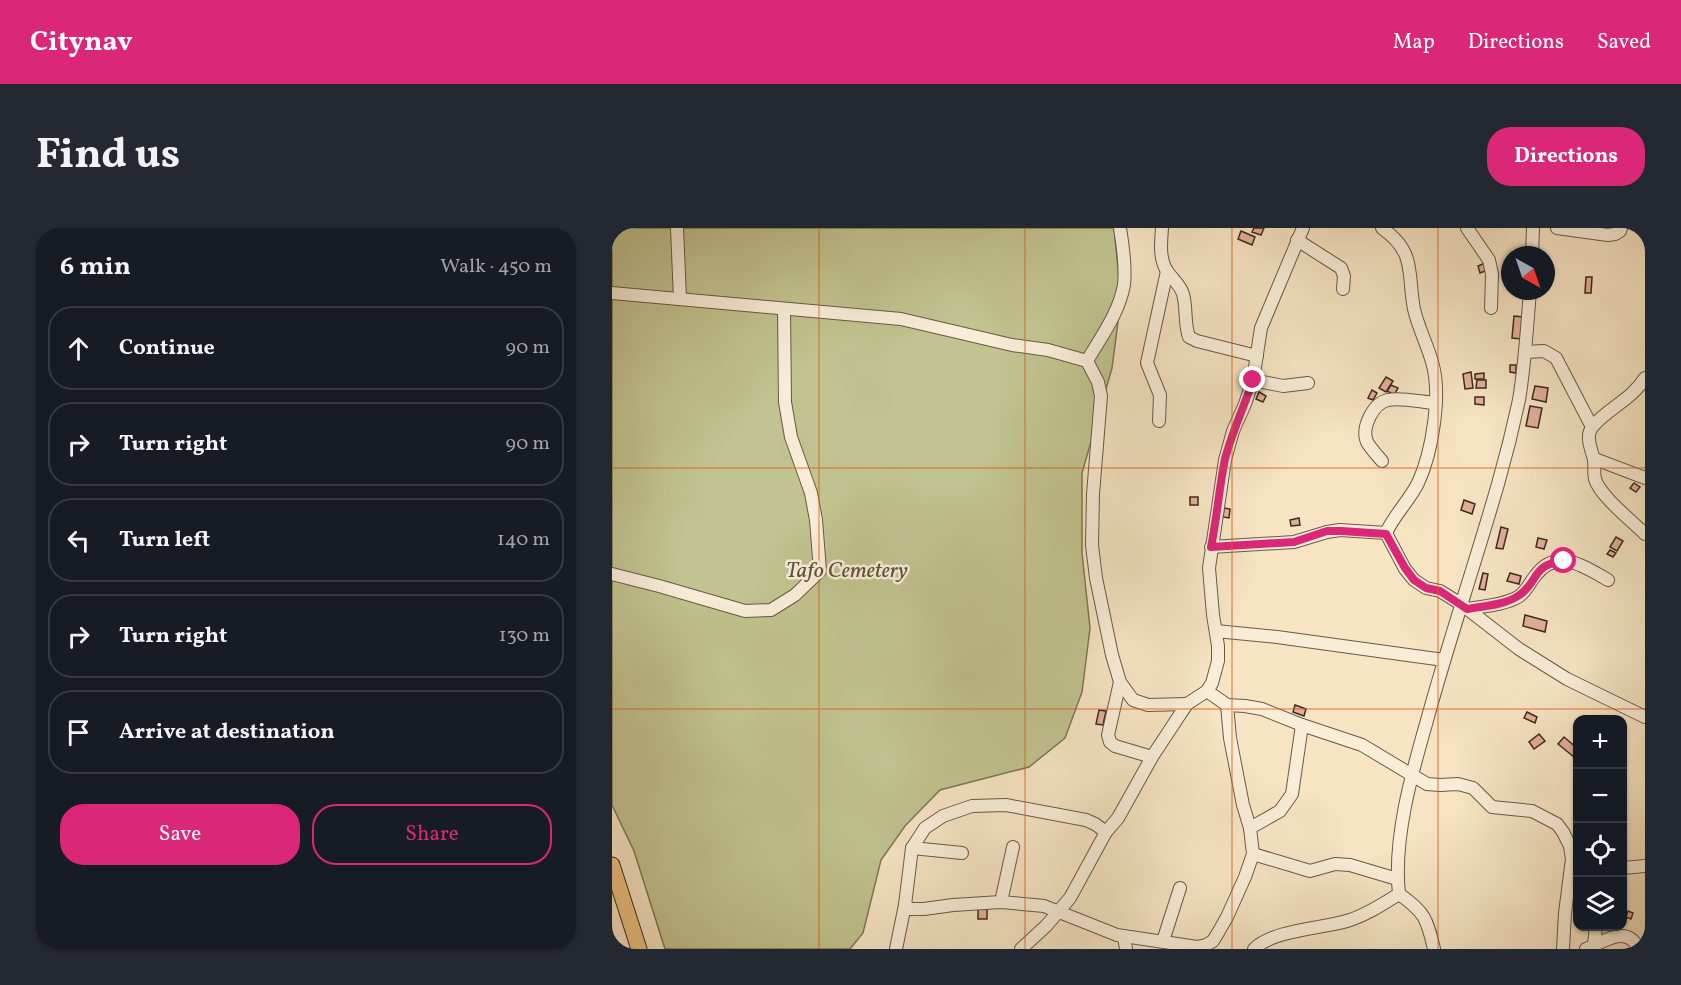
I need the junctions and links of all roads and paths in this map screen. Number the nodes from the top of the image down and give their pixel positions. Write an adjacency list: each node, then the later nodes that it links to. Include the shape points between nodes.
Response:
1 (677, 228): 14 (street)
2 (1120, 228): 20 (street, via 1124,285 1114,315)
3 (1162, 228): 11 (street, via 1162,257)
4 (1382, 228): 24 (street, via 1402,247 1409,262 1414,310 1433,364)
5 (1467, 228): 16 (street, via 1489,260)
6 (1533, 228): 10 (street)
7 (1557, 228): 8 (street, via 1608,235)
8 (1621, 228)
9 (1300, 234): 12 (street, via 1341,268); 19 (street, via 1261,328)
10 (1532, 246)
11 (1167, 271): 19 (street, via 1184,296 1189,337); 25 (street, via 1147,363 1160,395)
12 (1343, 289)
13 (612, 292): 14 (street)
14 (680, 299): 17 (street)
15 (1529, 300): 18 (street)
16 (1491, 308)
17 (784, 309): 20 (street, via 901,319); 33 (street, via 785,402 791,437 811,493 820,571 795,595 771,610 745,611)
18 (1525, 352): 26 (street, via 1544,351 1556,358); 35 (street, via 1509,444)
19 (1257, 356): 22 (street)
20 (1087, 361): 38 (street, via 1101,396 1092,544)
21 (1645, 378): 26 (street, via 1638,389)
22 (1253, 380): 23 (street, via 1282,386); 32 (street, via 1225,460)
23 (1308, 383)
24 (1435, 403): 28 (street, via 1391,399 1374,410 1365,431 1366,440); 30 (street, via 1435,423 1419,482)
25 (1159, 421)
26 (1592, 427): 27 (street, via 1589,440)
27 (1594, 459): 29 (street); 31 (street, via 1596,482)
28 (1382, 461)
29 (1645, 478)
30 (1386, 534): 32 (street, via 1327,531 1294,542); 35 (street, via 1414,580)
31 (1645, 534)
32 (1211, 547): 36 (street, via 1209,568)
33 (612, 574)
34 (1608, 580): 35 (street, via 1572,562 1556,562 1540,570 1515,598 1503,603)
35 (1464, 606): 37 (street); 42 (street, via 1519,649 1567,679)
36 (1216, 631): 37 (street); 39 (street, via 1218,661)
37 (1444, 660): 45 (street)
38 (1120, 682): 40 (street, via 1133,700 1148,705); 44 (street, via 1108,735 1110,742)
39 (1207, 692): 40 (street); 41 (street)
40 (1187, 704): 44 (street)
41 (1227, 705): 43 (street, via 1262,709); 46 (street, via 1242,805)
42 (1645, 717)
43 (1302, 725): 45 (street, via 1362,745); 46 (street, via 1292,794 1280,811)
44 (1152, 757): 47 (street)
45 (1412, 775): 55 (street); 70 (street, via 1427,784 1473,788 1492,807 1532,811 1557,824 1570,846 1572,859)
46 (1250, 828): 51 (street)
47 (1106, 832): 49 (street, via 1086,820 1006,805 972,806 943,816 925,828); 60 (street)
48 (1013, 847): 58 (street)
49 (912, 848): 50 (street); 59 (street)
50 (962, 853)
51 (1253, 854): 55 (street, via 1310,871 1335,864 1350,865); 62 (street, via 1232,907 1213,940 1197,947)
52 (612, 865): 65 (main road)
53 (1645, 866): 54 (street)
54 (1627, 868)
55 (1398, 879): 57 (street)
56 (1180, 888): 62 (street)
57 (1399, 894): 68 (street, via 1350,920 1275,936); 69 (street, via 1427,921)
58 (1000, 902): 59 (street, via 924,909); 60 (street, via 1044,906)
59 (905, 905): 66 (street)
60 (1059, 912): 63 (street, via 1117,935); 67 (street)
61 (1595, 931): 64 (street)
62 (1163, 941): 63 (street)
63 (1125, 943)
64 (1590, 947): 71 (street, via 1617,935 1628,936)
65 (639, 949)
66 (896, 949)
67 (1021, 949)
68 (1254, 949)
69 (1434, 949)
70 (1563, 949)
71 (1640, 949)

